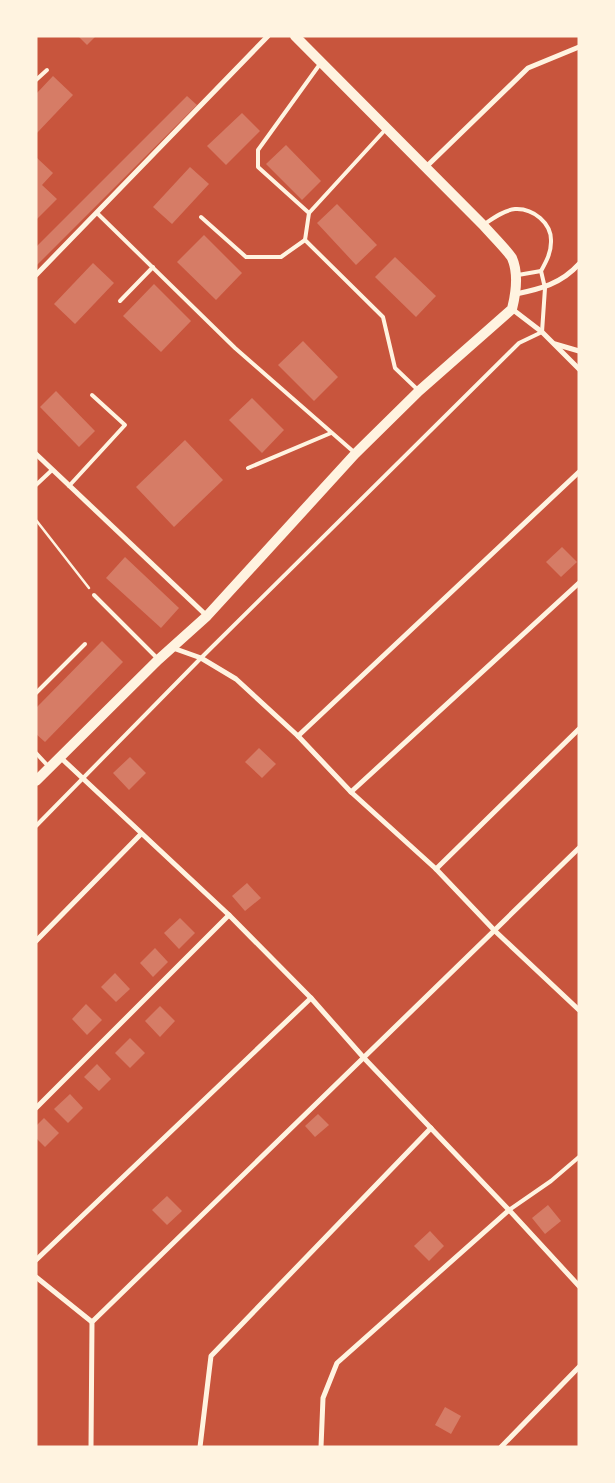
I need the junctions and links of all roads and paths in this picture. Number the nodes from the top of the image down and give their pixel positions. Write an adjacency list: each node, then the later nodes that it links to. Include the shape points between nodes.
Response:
1 (268, 36): 9 (street)
2 (296, 37): 4 (main road)
3 (579, 47): 8 (street, via 528,68)
4 (321, 62): 7 (main road); 10 (lane, via 258,150 258,167)
5 (47, 70): 6 (lane)
6 (36, 80)
7 (387, 128): 8 (main road); 10 (lane)
8 (426, 167): 12 (main road)
9 (97, 213): 15 (lane); 17 (street)
10 (309, 213): 13 (lane)
11 (201, 217): 13 (lane, via 246,257 281,257)
12 (484, 225): 16 (lane, via 514,209 531,212 544,222 551,240 549,256); 18 (main road, via 512,258)
13 (305, 240): 27 (lane, via 383,317 394,368)
14 (579, 264): 19 (street)
15 (153, 267): 21 (lane); 29 (lane, via 235,348)
16 (541, 272): 18 (lane); 19 (lane)
17 (36, 275)
18 (516, 275): 20 (main road)
19 (545, 288): 20 (street); 23 (lane)
20 (516, 294): 22 (main road)
21 (120, 301)
22 (512, 309): 23 (street); 27 (main road)
23 (542, 332): 24 (street); 43 (lane, via 519,342)
24 (553, 344): 25 (street); 26 (street)
25 (579, 351)
26 (579, 370)
27 (419, 391): 31 (main road)
28 (92, 395): 36 (lane, via 125,426)
29 (331, 433): 31 (lane); 32 (lane)
30 (36, 454): 33 (street)
31 (355, 454): 40 (main road)
32 (248, 468)
33 (52, 470): 35 (lane); 36 (street)
34 (579, 472): 47 (street)
35 (36, 485)
36 (69, 486): 40 (street)
37 (36, 520): 39 (path)
38 (579, 583): 53 (street)
39 (94, 595): 44 (lane)
40 (207, 616): 42 (main road)
41 (85, 644): 45 (lane)
42 (173, 648): 43 (street); 44 (main road)
43 (201, 658): 47 (street, via 236,679); 51 (lane)
44 (158, 660): 49 (main road)
45 (36, 693)
46 (579, 730): 57 (street)
47 (298, 736): 53 (street)
48 (36, 753): 50 (lane)
49 (60, 757): 50 (main road); 51 (street)
50 (50, 768): 52 (main road)
51 (83, 779): 54 (lane); 55 (street)
52 (36, 781)
53 (351, 792): 57 (street)
54 (36, 826)
55 (141, 834): 58 (street); 60 (street)
56 (579, 848): 59 (street)
57 (436, 869): 59 (street)
58 (229, 915): 61 (street); 64 (street)
59 (495, 932): 62 (street); 63 (street)
60 (36, 940)
61 (311, 998): 63 (street); 68 (street)
62 (579, 1010)
63 (364, 1058): 65 (street); 71 (street)
64 (36, 1108)
65 (431, 1128): 67 (street); 74 (street, via 211,1356)
66 (579, 1158): 67 (lane)
67 (509, 1210): 70 (street); 75 (street, via 337,1363 323,1398)
68 (36, 1260)
69 (36, 1278): 71 (street)
70 (579, 1286)
71 (92, 1322): 73 (street)
72 (579, 1367): 76 (street)
73 (91, 1447)
74 (200, 1447)
75 (321, 1447)
76 (501, 1447)

